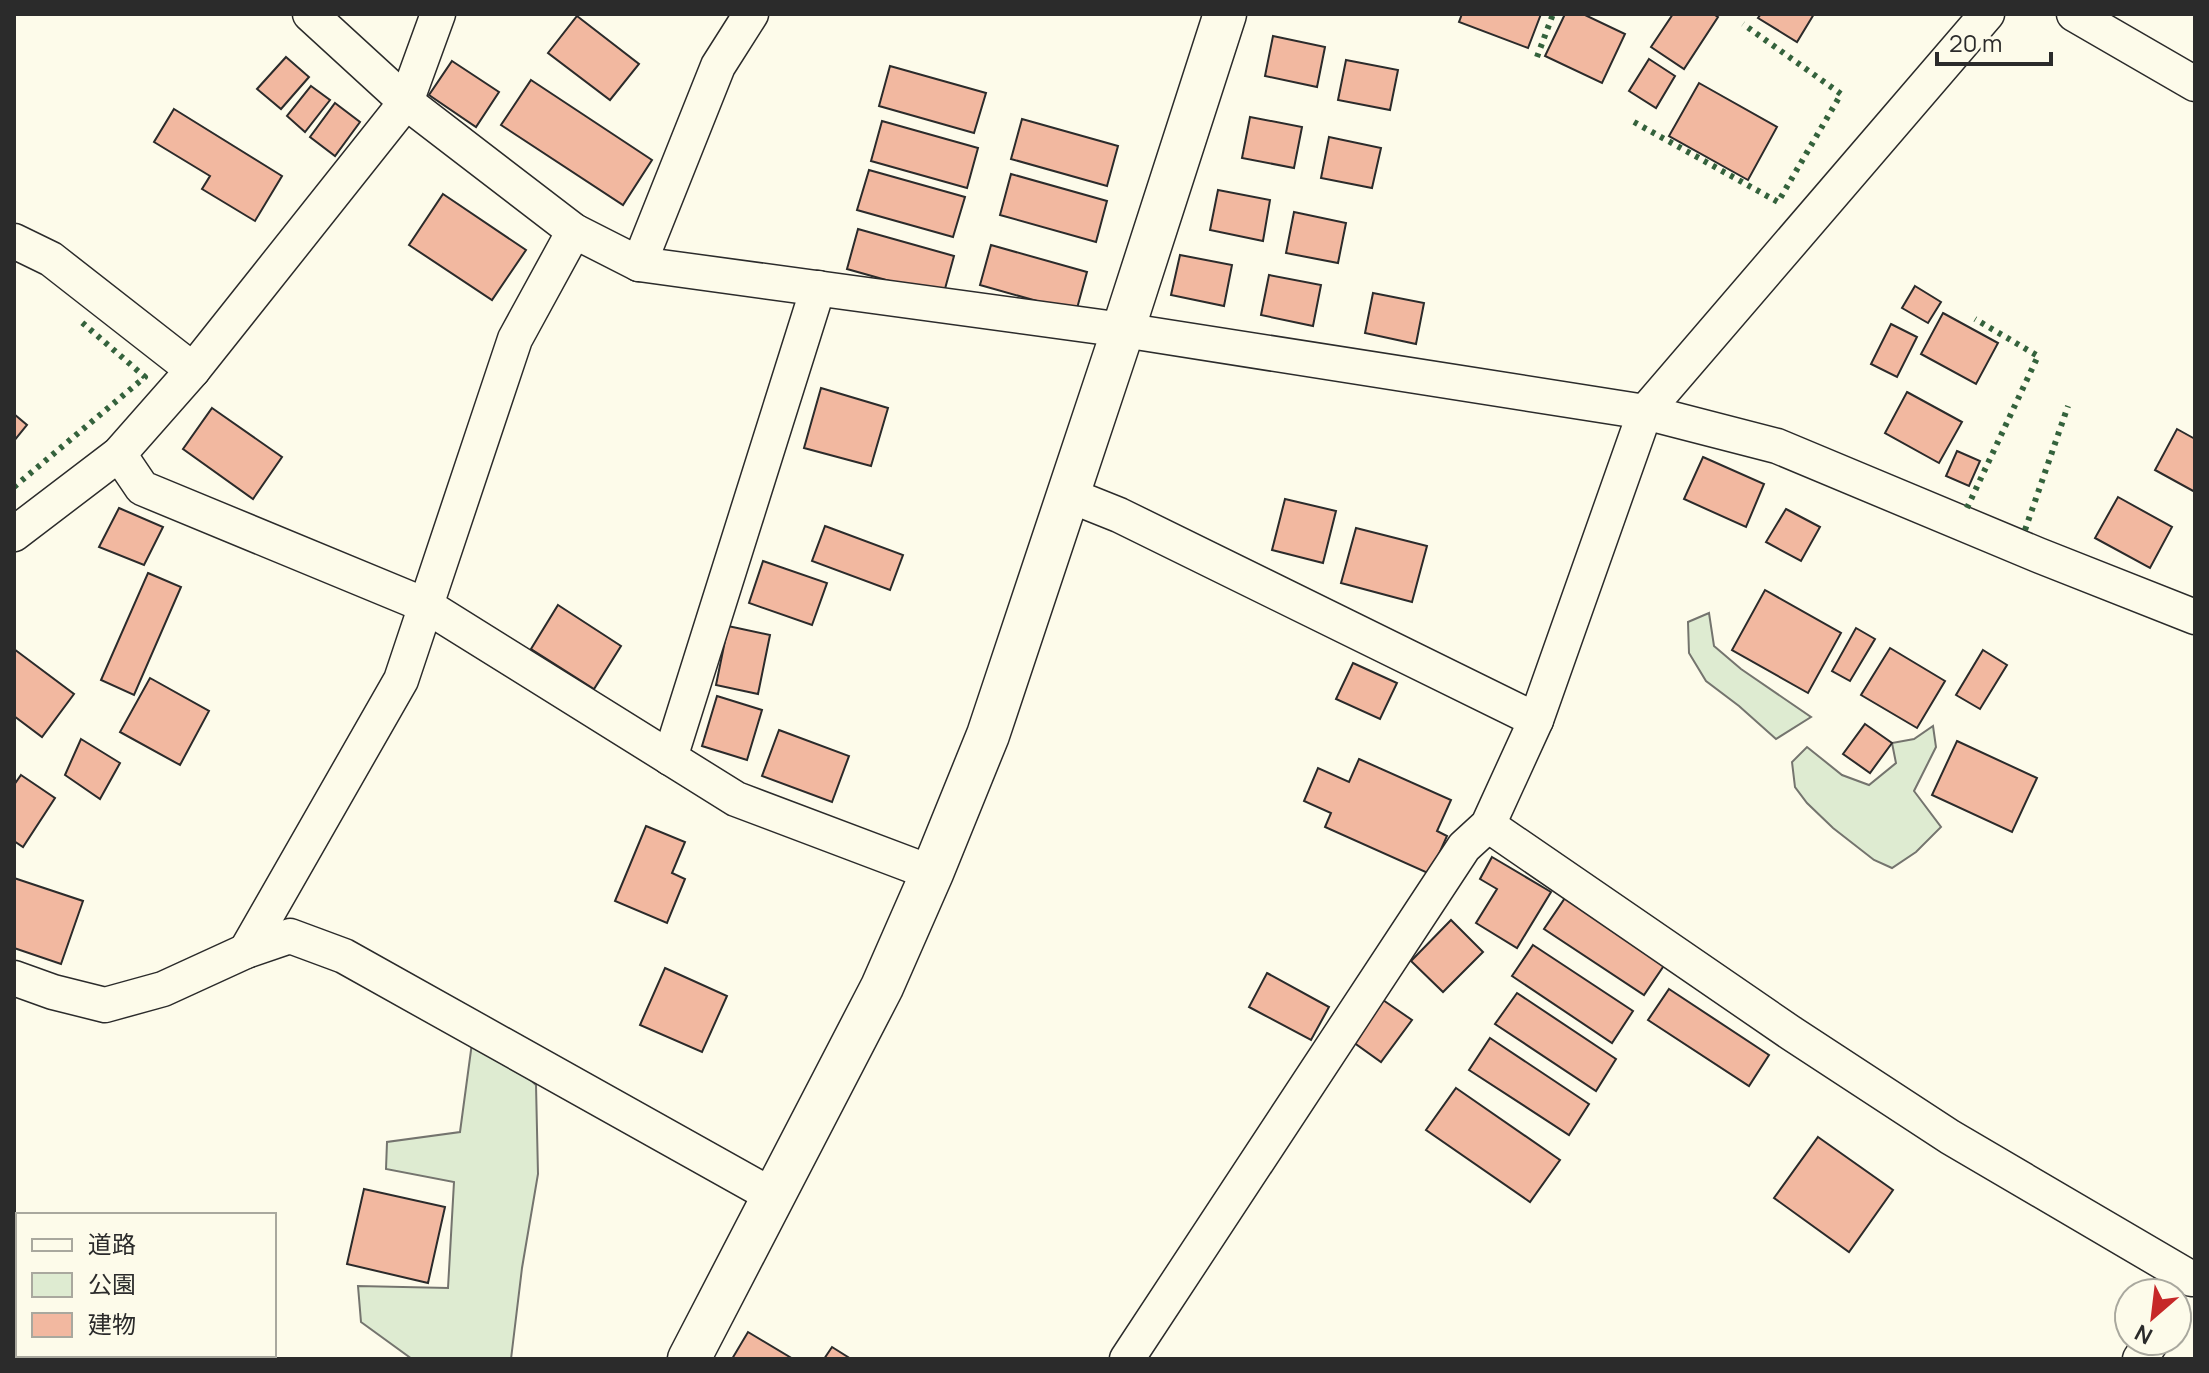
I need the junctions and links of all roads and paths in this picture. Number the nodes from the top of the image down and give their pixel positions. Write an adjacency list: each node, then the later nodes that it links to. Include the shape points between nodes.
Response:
1 (310, 14): 8 (street)
2 (438, 14): 8 (street)
3 (751, 14): 11 (street, via 718,66)
4 (1225, 14): 13 (street)
5 (1987, 14): 15 (street)
6 (2074, 14): 7 (street)
7 (2195, 84)
8 (406, 102): 9 (street); 14 (street)
9 (574, 231): 11 (street); 19 (street, via 515,339)
10 (14, 241): 14 (street, via 51,259)
11 (639, 264): 12 (street)
12 (818, 288): 13 (street); 22 (street)
13 (1123, 330): 15 (street); 17 (street)
14 (193, 370): 16 (street)
15 (1645, 412): 20 (street, via 1777,446); 21 (street)
16 (119, 454): 18 (street); 19 (street, via 142,488)
17 (1069, 495): 21 (street); 24 (street, via 988,735)
18 (14, 534)
19 (425, 605): 22 (street); 25 (street, via 401,680)
20 (2195, 617)
21 (1536, 720): 23 (street)
22 (670, 758): 24 (street, via 736,799)
23 (1488, 825): 28 (street, via 1791,1033); 30 (street, via 1464,847)
24 (932, 873): 27 (street, via 882,987)
25 (246, 951): 26 (street, via 163,989 105,1005); 27 (street, via 290,936 344,956)
26 (14, 978)
27 (773, 1196): 29 (street)
28 (2174, 1277)
29 (689, 1359)
30 (1127, 1359)

